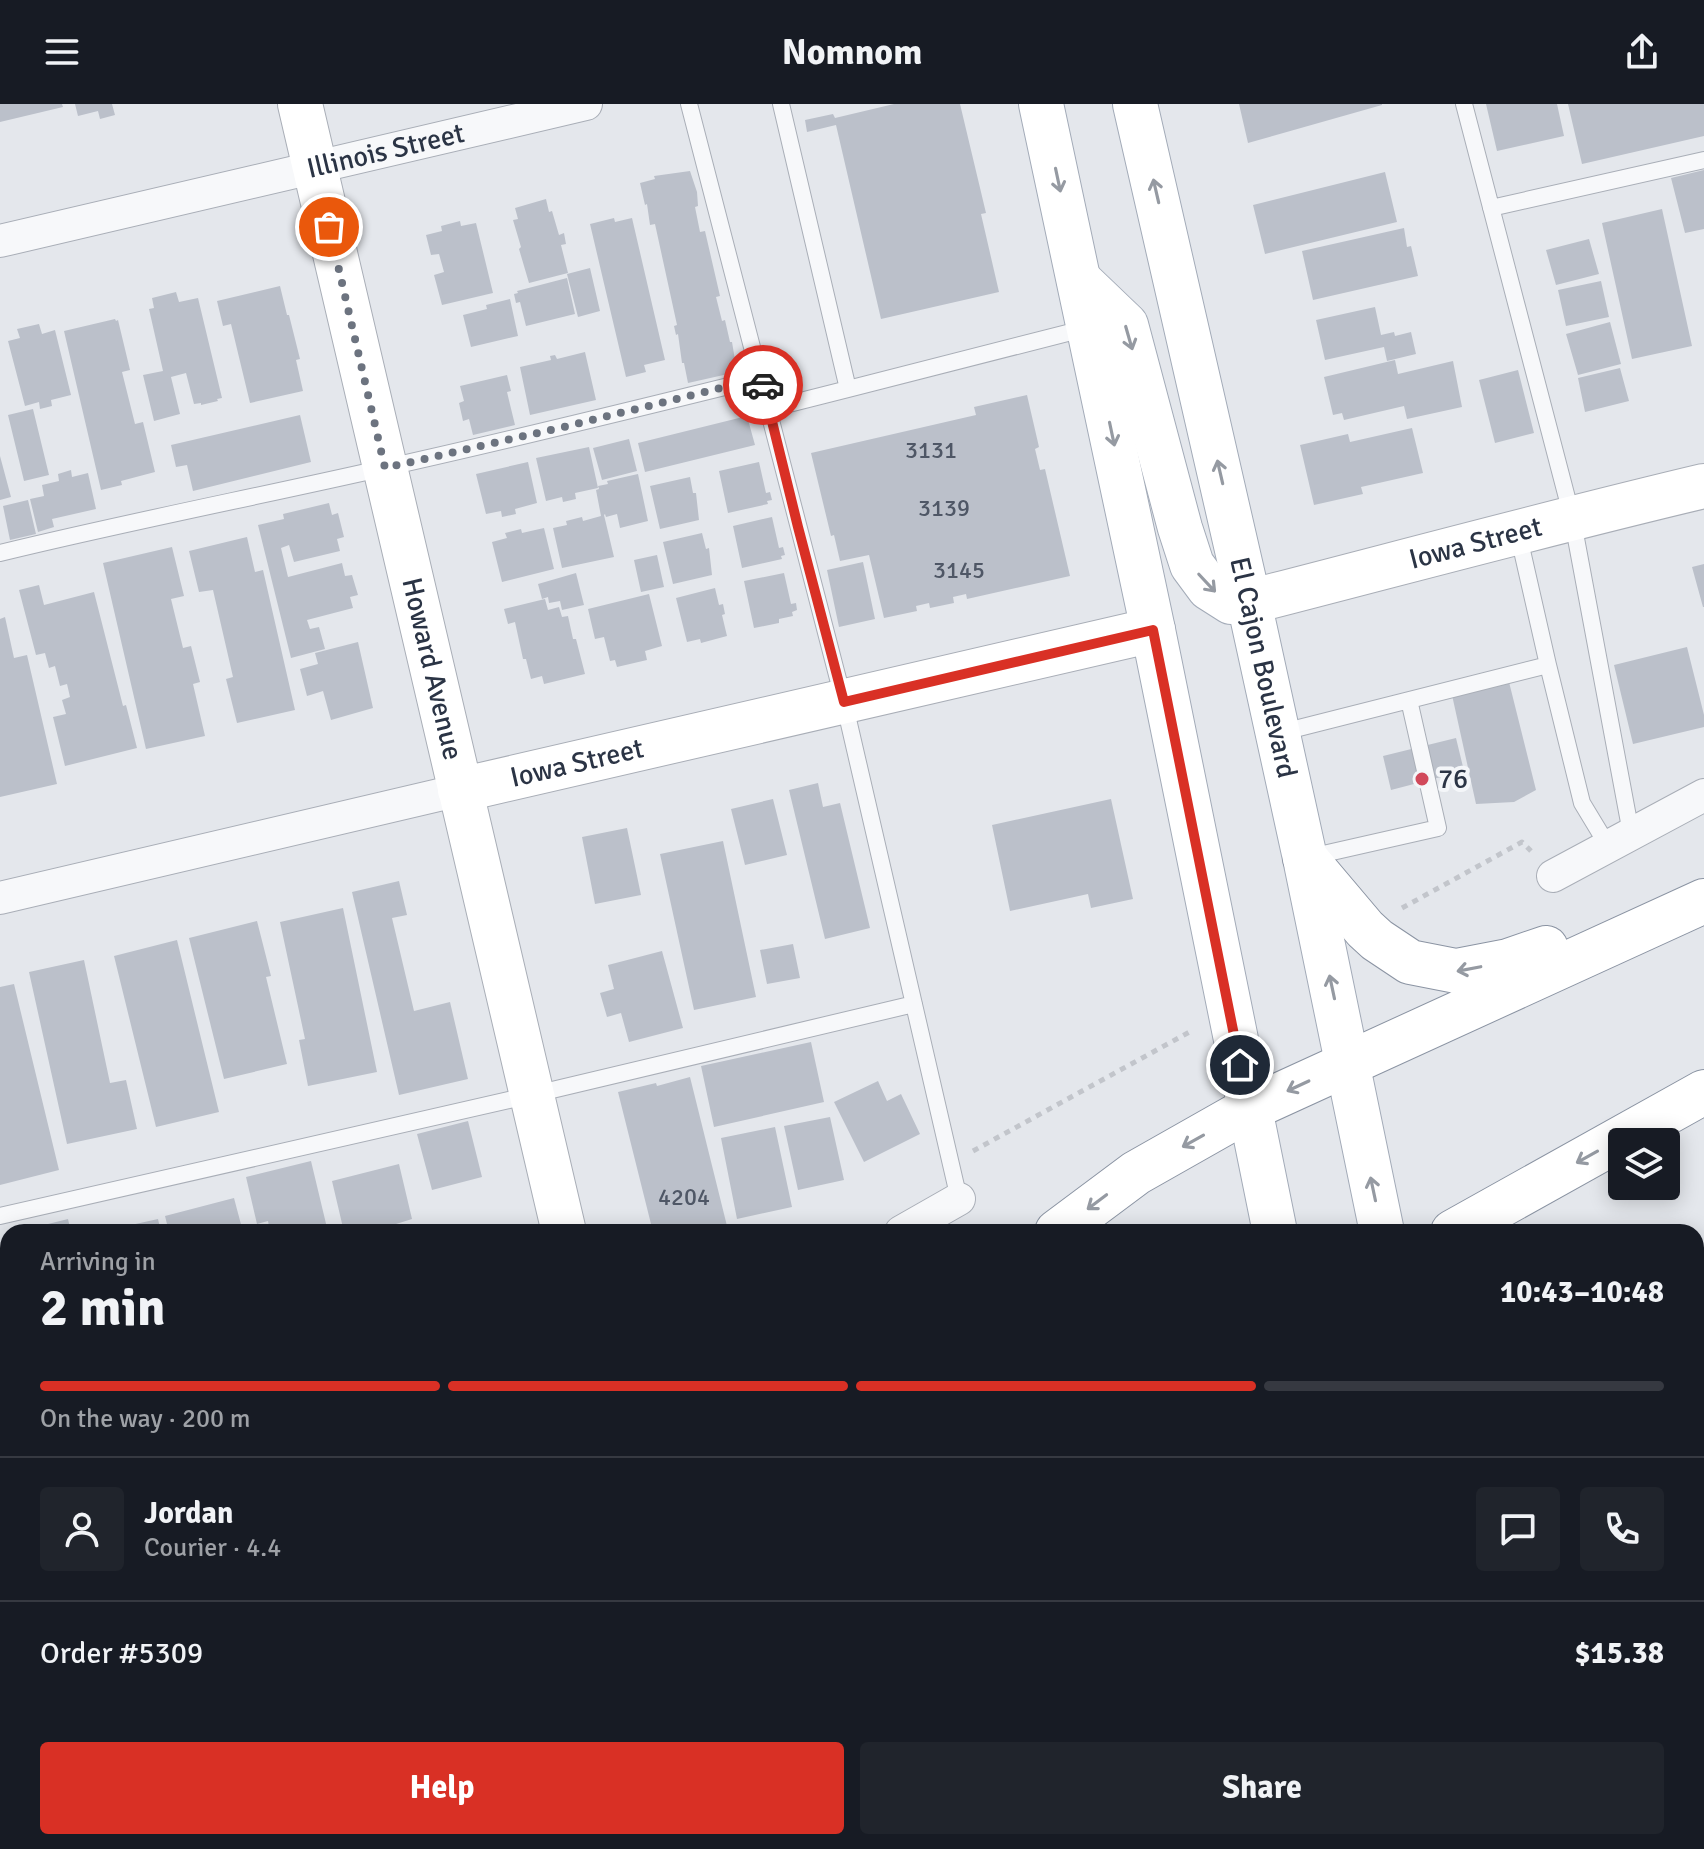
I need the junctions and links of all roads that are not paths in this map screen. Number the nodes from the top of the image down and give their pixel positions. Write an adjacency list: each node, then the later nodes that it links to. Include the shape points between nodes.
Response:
1 (300, 104): 9 (main road, Howard Avenue)
2 (586, 104): 9 (street, Illinois Street)
3 (689, 104): 14 (lane)
4 (781, 104): 15 (lane)
5 (1041, 104): 12 (main road, one-way to 12)
6 (1135, 104): 22 (main road, El Cajon Boulevard, one-way to 6)
7 (1464, 104): 10 (lane)
8 (1704, 160): 10 (lane)
9 (315, 167): 11 (street, Illinois Street); 17 (main road, Howard Avenue)
10 (1491, 208): 19 (lane)
11 (0, 241)
12 (1079, 280): 13 (main road); 22 (main road, one-way to 22, via 1126,325 1192,565 1209,588 1231,602)
13 (1090, 327): 15 (lane); 23 (main road, one-way to 23)
14 (761, 378): 16 (lane); 17 (lane)
15 (848, 389): 16 (lane)
16 (769, 409): 26 (lane)
17 (385, 468): 21 (lane); 28 (main road, Howard Avenue)
18 (1704, 486): 19 (main road, Iowa Street)
19 (1572, 517): 20 (main road, Iowa Street); 30 (lane)
20 (1518, 533): 22 (main road, Iowa Street); 24 (lane)
21 (0, 553)
22 (1249, 602): 27 (main road, El Cajon Boulevard)
23 (1153, 630): 26 (main road, Iowa Street); 39 (main road)
24 (1548, 665): 25 (lane); 30 (lane, via 1582,803)
25 (1409, 700): 27 (lane); 31 (lane, via 1438,828)
26 (844, 702): 28 (main road, Iowa Street); 35 (lane)
27 (1277, 734): 31 (main road, El Cajon Boulevard)
28 (460, 790): 33 (street, Iowa Street); 38 (main road, Howard Avenue)
29 (1704, 795): 30 (street)
30 (1620, 840): 32 (street)
31 (1305, 858): 34 (main road, one-way to 31, via 1508,961 1456,971 1410,962 1377,940); 36 (main road, El Cajon Boulevard, one-way to 31)
32 (1553, 876)
33 (0, 898)
34 (1704, 898): 36 (main road)
35 (914, 1004): 38 (lane); 40 (lane)
36 (1348, 1063): 39 (main road, one-way to 39); 46 (main road, El Cajon Boulevard, one-way to 36)
37 (1704, 1092): 47 (main road, one-way to 47)
38 (531, 1095): 41 (lane); 43 (main road, Howard Avenue)
39 (1249, 1109): 42 (main road); 45 (main road, one-way to 45, via 1136,1173)
40 (959, 1199): 44 (street)
41 (0, 1216)
42 (1272, 1216)
43 (562, 1224)
44 (915, 1224)
45 (1068, 1224)
46 (1380, 1224)
47 (1467, 1224)

